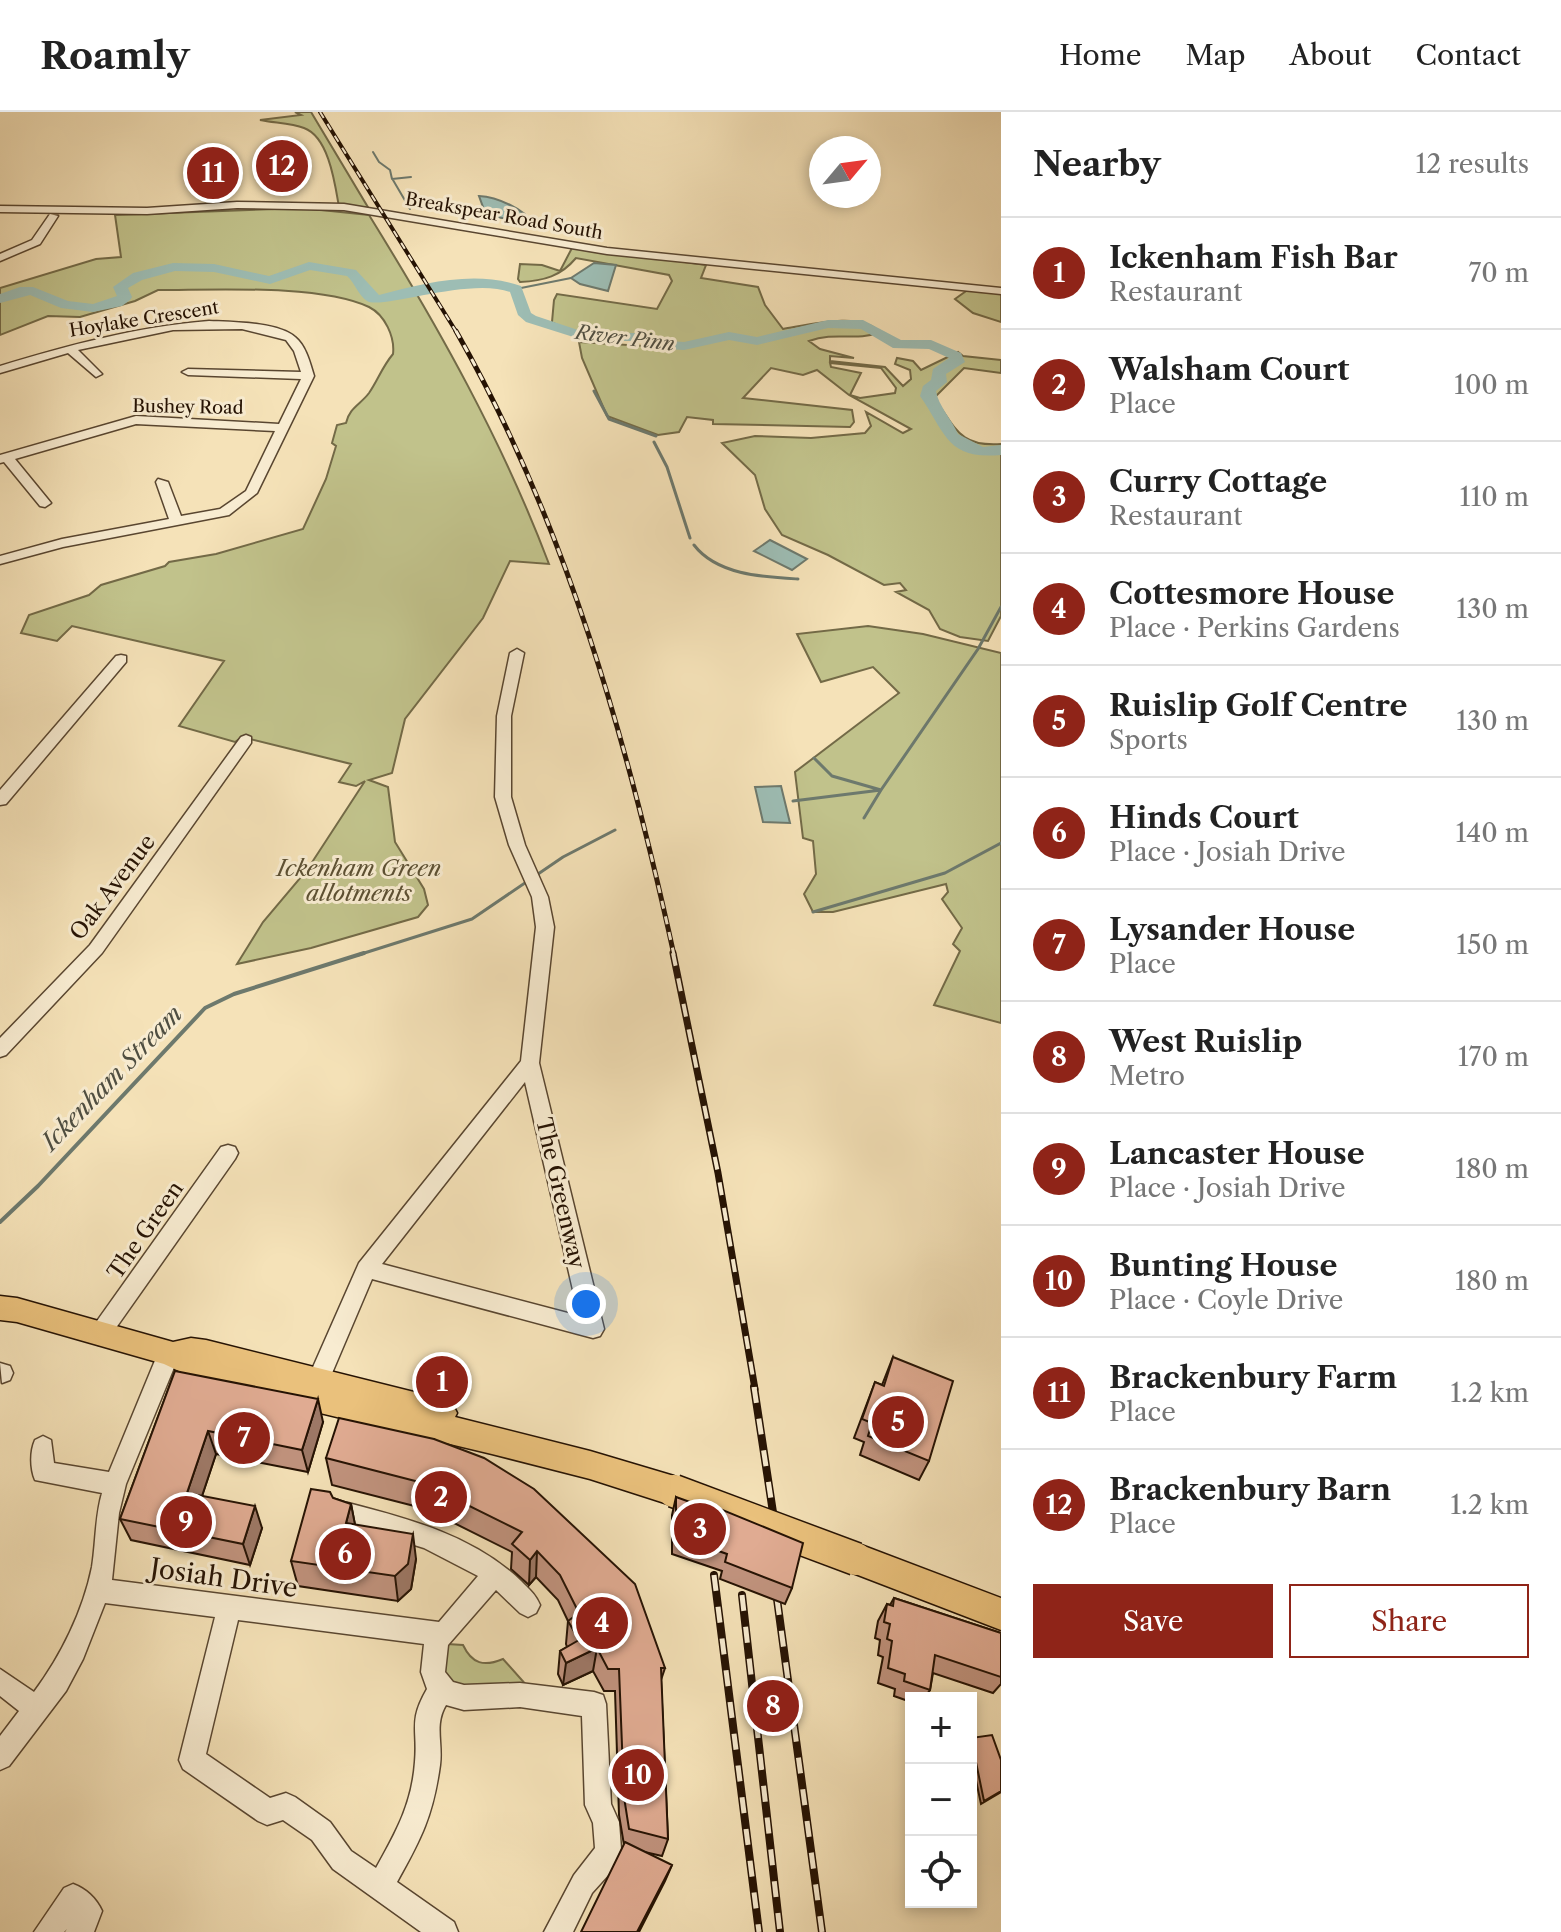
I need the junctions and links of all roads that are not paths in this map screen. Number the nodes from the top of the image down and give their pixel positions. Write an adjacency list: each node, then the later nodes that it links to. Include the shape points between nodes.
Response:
1 (79, 210): 3 (street, Breakspear Road South); 4 (street, via 76,215); 6 (street, Breakspear Road South, via 344,207 620,252)
2 (0, 212): 3 (street)
3 (29, 212): 4 (street)
4 (53, 216): 5 (street, via 36,242)
5 (0, 258)
6 (1001, 291)
7 (69, 348): 8 (street, Hoylake Crescent); 10 (street); 11 (street, Hoylake Crescent, via 230,324 289,337 302,354)
8 (0, 370)
9 (188, 372): 11 (street)
10 (96, 374)
11 (308, 376): 12 (street)
12 (285, 428): 13 (street, Bushey Road, via 136,420); 16 (street, via 241,503 224,512)
13 (3, 458): 15 (street)
14 (162, 482): 16 (street)
15 (45, 503)
16 (176, 521): 17 (street)
17 (0, 560)
18 (517, 653): 23 (street, The Greenway, via 504,716 502,778 513,835 545,927)
19 (121, 659): 21 (street)
20 (246, 740): 22 (street, Oak Avenue, via 96,949)
21 (0, 800)
22 (0, 1050)
23 (530, 1063): 25 (street); 25 (street, The Greenway, via 593,1329)
24 (228, 1153): 27 (street, The Green)
25 (366, 1269): 29 (street)
26 (0, 1308): 27 (main road)
27 (99, 1335): 28 (main road)
28 (169, 1353): 29 (main road, via 199,1369); 31 (street)
29 (314, 1391): 33 (main road, bridge, via 677,1485)
30 (43, 1447): 31 (street, via 43,1472)
31 (115, 1484): 35 (street)
32 (348, 1514): 34 (street, via 432,1537)
33 (858, 1552): 36 (main road); 39 (main road)
34 (495, 1573): 37 (street); 40 (street, via 444,1635)
35 (98, 1590): 38 (street, Josiah Drive); 43 (street, via 66,1666)
36 (1001, 1598)
37 (528, 1605)
38 (229, 1607): 40 (street, Josiah Drive); 45 (street, via 192,1760 267,1812 286,1806 321,1831 342,1860)
39 (1001, 1614)
40 (438, 1634): 42 (street, via 433,1670)
41 (0, 1681): 43 (street)
42 (442, 1688): 45 (street, via 426,1715 428,1762 416,1822); 47 (street, via 477,1698 518,1695 594,1704 598,1805 606,1822 608,1849)
43 (37, 1709): 44 (street)
44 (0, 1757)
45 (380, 1886): 46 (street)
46 (444, 1932)
47 (558, 1932)

